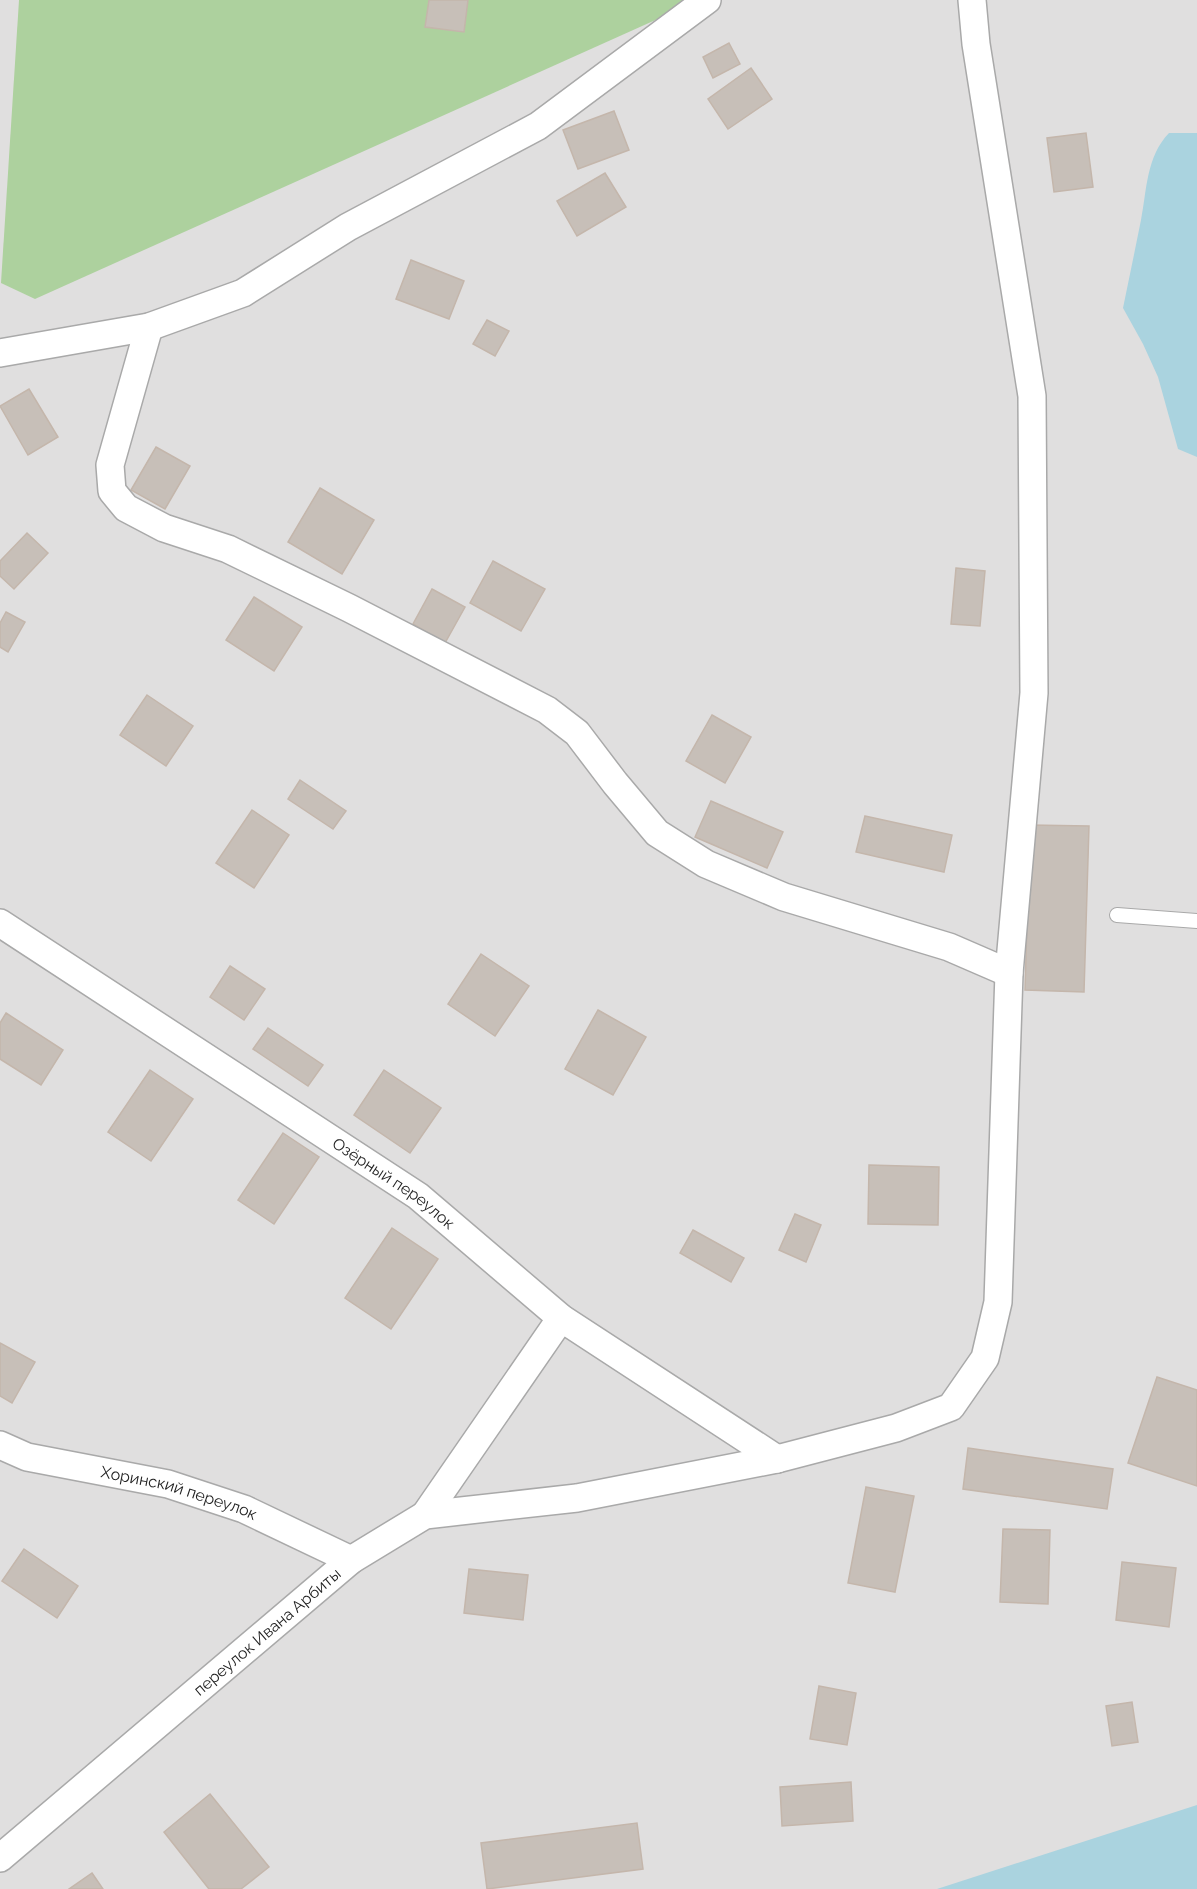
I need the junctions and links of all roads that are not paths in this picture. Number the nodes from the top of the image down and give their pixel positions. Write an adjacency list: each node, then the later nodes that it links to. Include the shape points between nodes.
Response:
1 (707, 0): 3 (street, via 538,126 348,227 243,293)
2 (972, 0): 8 (street, переулок Ивана Арбиты, via 1032,396 1034,693)
3 (149, 327): 4 (street); 8 (street, via 110,465 112,491 126,508 164,528 228,549 547,710 577,733 657,833 706,864 784,897 949,947)
4 (0, 353)
5 (1117, 915): 6 (lane)
6 (1197, 921)
7 (0, 923): 9 (street, Озёрный переулок, via 418,1196)
8 (1009, 973): 11 (street, переулок Ивана Арбиты, via 998,1302 985,1358 951,1407 896,1428)
9 (561, 1318): 11 (street, Озёрный переулок); 12 (street)
10 (0, 1446): 13 (street, Хоринский переулок, via 27,1457 168,1484 233,1505)
11 (777, 1459): 12 (street, переулок Ивана Арбиты, via 578,1498)
12 (425, 1515): 13 (street, переулок Ивана Арбиты)
13 (351, 1560): 14 (street, переулок Ивана Арбиты)
14 (0, 1858)

